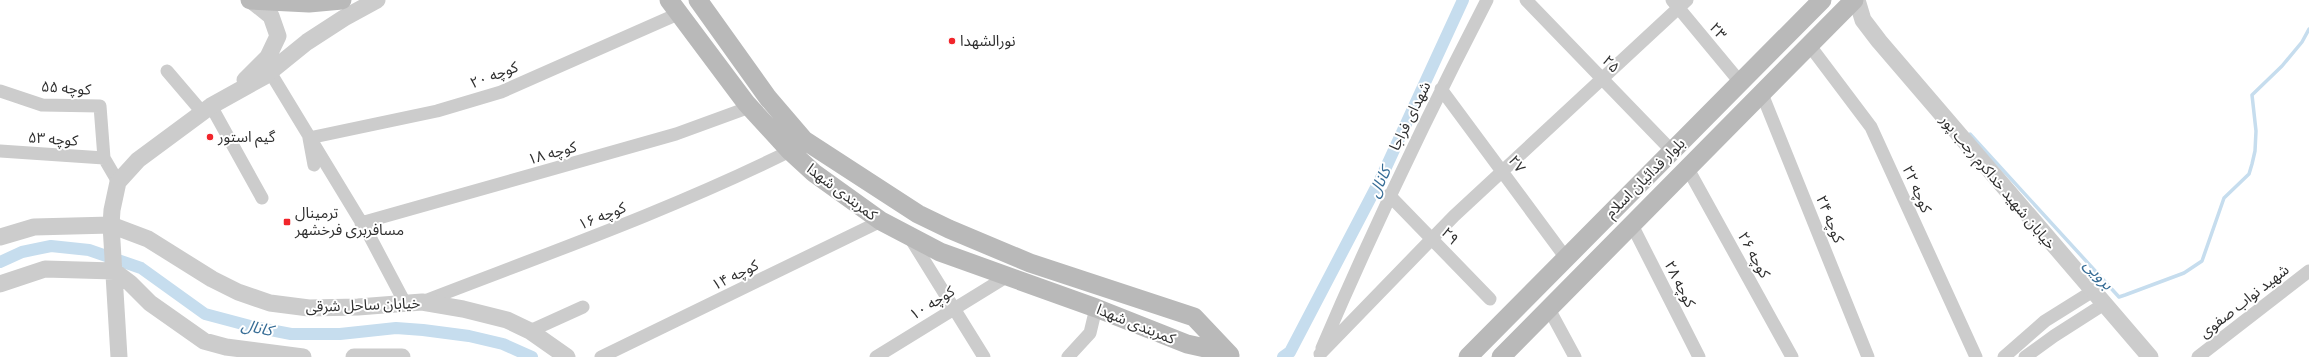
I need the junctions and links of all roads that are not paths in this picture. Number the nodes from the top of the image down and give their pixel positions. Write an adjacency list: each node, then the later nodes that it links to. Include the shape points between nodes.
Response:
1 (250, 0): 2 (main road, via 309,3); 18 (street, via 271,16 278,36 268,57)
2 (342, 0)
3 (377, 0): 13 (street, via 307,42)
4 (698, 0): 55 (main road, کمربندی شهدا, via 768,98 804,140 918,214 949,229 1030,263 1194,317)
5 (1487, 0): 16 (street, شهدای فراجا)
6 (1526, 0): 14 (street, ۲۵)
7 (1855, 0): 11 (main road, بلوار فدائیان اسلام); 45 (street, خیابان شهید خداکرم رجب پور, via 1863,20 1879,41)
8 (1679, 3): 14 (street); 15 (street, ۲۳)
9 (1814, 3): 15 (main road, بلوار فدائیان اسلام)
10 (675, 6): 20 (main road, کمربندی شهدا); 22 (street, کوچه ۲۰, via 501,92 437,111)
11 (1810, 46): 19 (main road, بلوار فدائیان اسلام); 73 (street, کوچه ۲۲, via 1871,127)
12 (167, 71): 21 (street)
13 (270, 72): 18 (street); 22 (street)
14 (1602, 79): 24 (street, ۲۵); 29 (street)
15 (1740, 82): 24 (main road, بلوار فدائیان اسلام)
16 (1441, 89): 29 (street, ۲۷); 31 (street, شهدای فراجا)
17 (0, 92): 26 (street, کوچه ۵۵, via 42,104 100,106)
18 (230, 94): 21 (street)
19 (1762, 94): 28 (main road, بلوار فدائیان اسلام); 72 (street, کوچه ۲۴)
20 (750, 107): 23 (main road, کمربندی شهدا); 34 (street, کوچه ۱۸, via 676,134)
21 (206, 109): 30 (street, via 138,160); 32 (street)
22 (309, 138): 27 (street); 34 (street)
23 (790, 151): 33 (main road, کمربندی شهدا, via 814,173); 47 (street, کوچه ۱۶, via 729,181 553,253)
24 (1672, 151): 40 (main road, بلوار فدائیان اسلام)
25 (0, 152): 26 (street, کوچه ۵۳)
26 (104, 158): 30 (street, کوچه ۵۵)
27 (314, 165)
28 (1688, 169): 35 (main road, بلوار فدائیان اسلام); 71 (street, کوچه ۲۶)
29 (1502, 171): 39 (street); 40 (street, ۲۷)
30 (118, 182): 36 (street)
31 (1390, 195): 39 (street, ۲۹); 56 (street, شهدای فراجا)
32 (262, 198)
33 (881, 221): 37 (main road, کمربندی شهدا); 62 (street, کوچه ۱۴)
34 (361, 223): 48 (street)
35 (1632, 225): 53 (main road, بلوار فدائیان اسلام); 70 (street, کوچه ۲۸)
36 (112, 231): 38 (street, خیابان ساحل شرقی, via 34,227); 42 (street); 48 (street, خیابان ساحل شرقی, via 148,238 212,279 238,292 270,303 309,308)
37 (908, 236): 43 (main road, کمربندی شهدا, via 940,252); 52 (street)
38 (0, 237)
39 (1432, 240): 46 (street, ۲۹); 56 (street)
40 (1566, 258): 67 (main road, بلوار فدائیان اسلام)
41 (2309, 271): 77 (street, شهید نواب صفوی)
42 (114, 272): 44 (street, via 45,269); 57 (street); 58 (street, via 130,283 150,303 204,341 226,347)
43 (1006, 277): 51 (main road, کمربندی شهدا); 52 (street, کوچه ۱۰)
44 (0, 284)
45 (2093, 291): 49 (street, خیابان شهید خداکرم رجب پور); 74 (street, via 2045,321)
46 (1490, 299)
47 (422, 302): 48 (street, خیابان ساحل شرقی); 54 (street, خیابان ساحل شرقی, via 507,320)
48 (405, 303)
49 (2104, 304): 75 (street); 76 (street, خیابان شهید خداکرم رجب پور)
50 (583, 307): 54 (street)
51 (1096, 308): 55 (main road, کمربندی شهدا, via 1187,344); 65 (street, via 1090,333)
52 (954, 309): 63 (street, کوچه ۱۰); 64 (street)
53 (1549, 309): 68 (main road, بلوار فدائیان اسلام); 69 (street)
54 (530, 331): 61 (street, خیابان ساحل شرقی)
55 (1230, 355): 66 (street)
56 (1318, 355)
57 (119, 357)
58 (303, 357)
59 (354, 357): 60 (street)
60 (402, 357)
61 (567, 357)
62 (601, 357)
63 (876, 357)
64 (984, 357)
65 (1068, 357)
66 (1200, 357)
67 (1468, 357)
68 (1501, 357)
69 (1575, 357)
70 (1699, 357)
71 (1792, 357)
72 (1868, 357)
73 (1976, 357)
74 (2004, 357)
75 (2026, 357)
76 (2150, 357)
77 (2198, 357)

